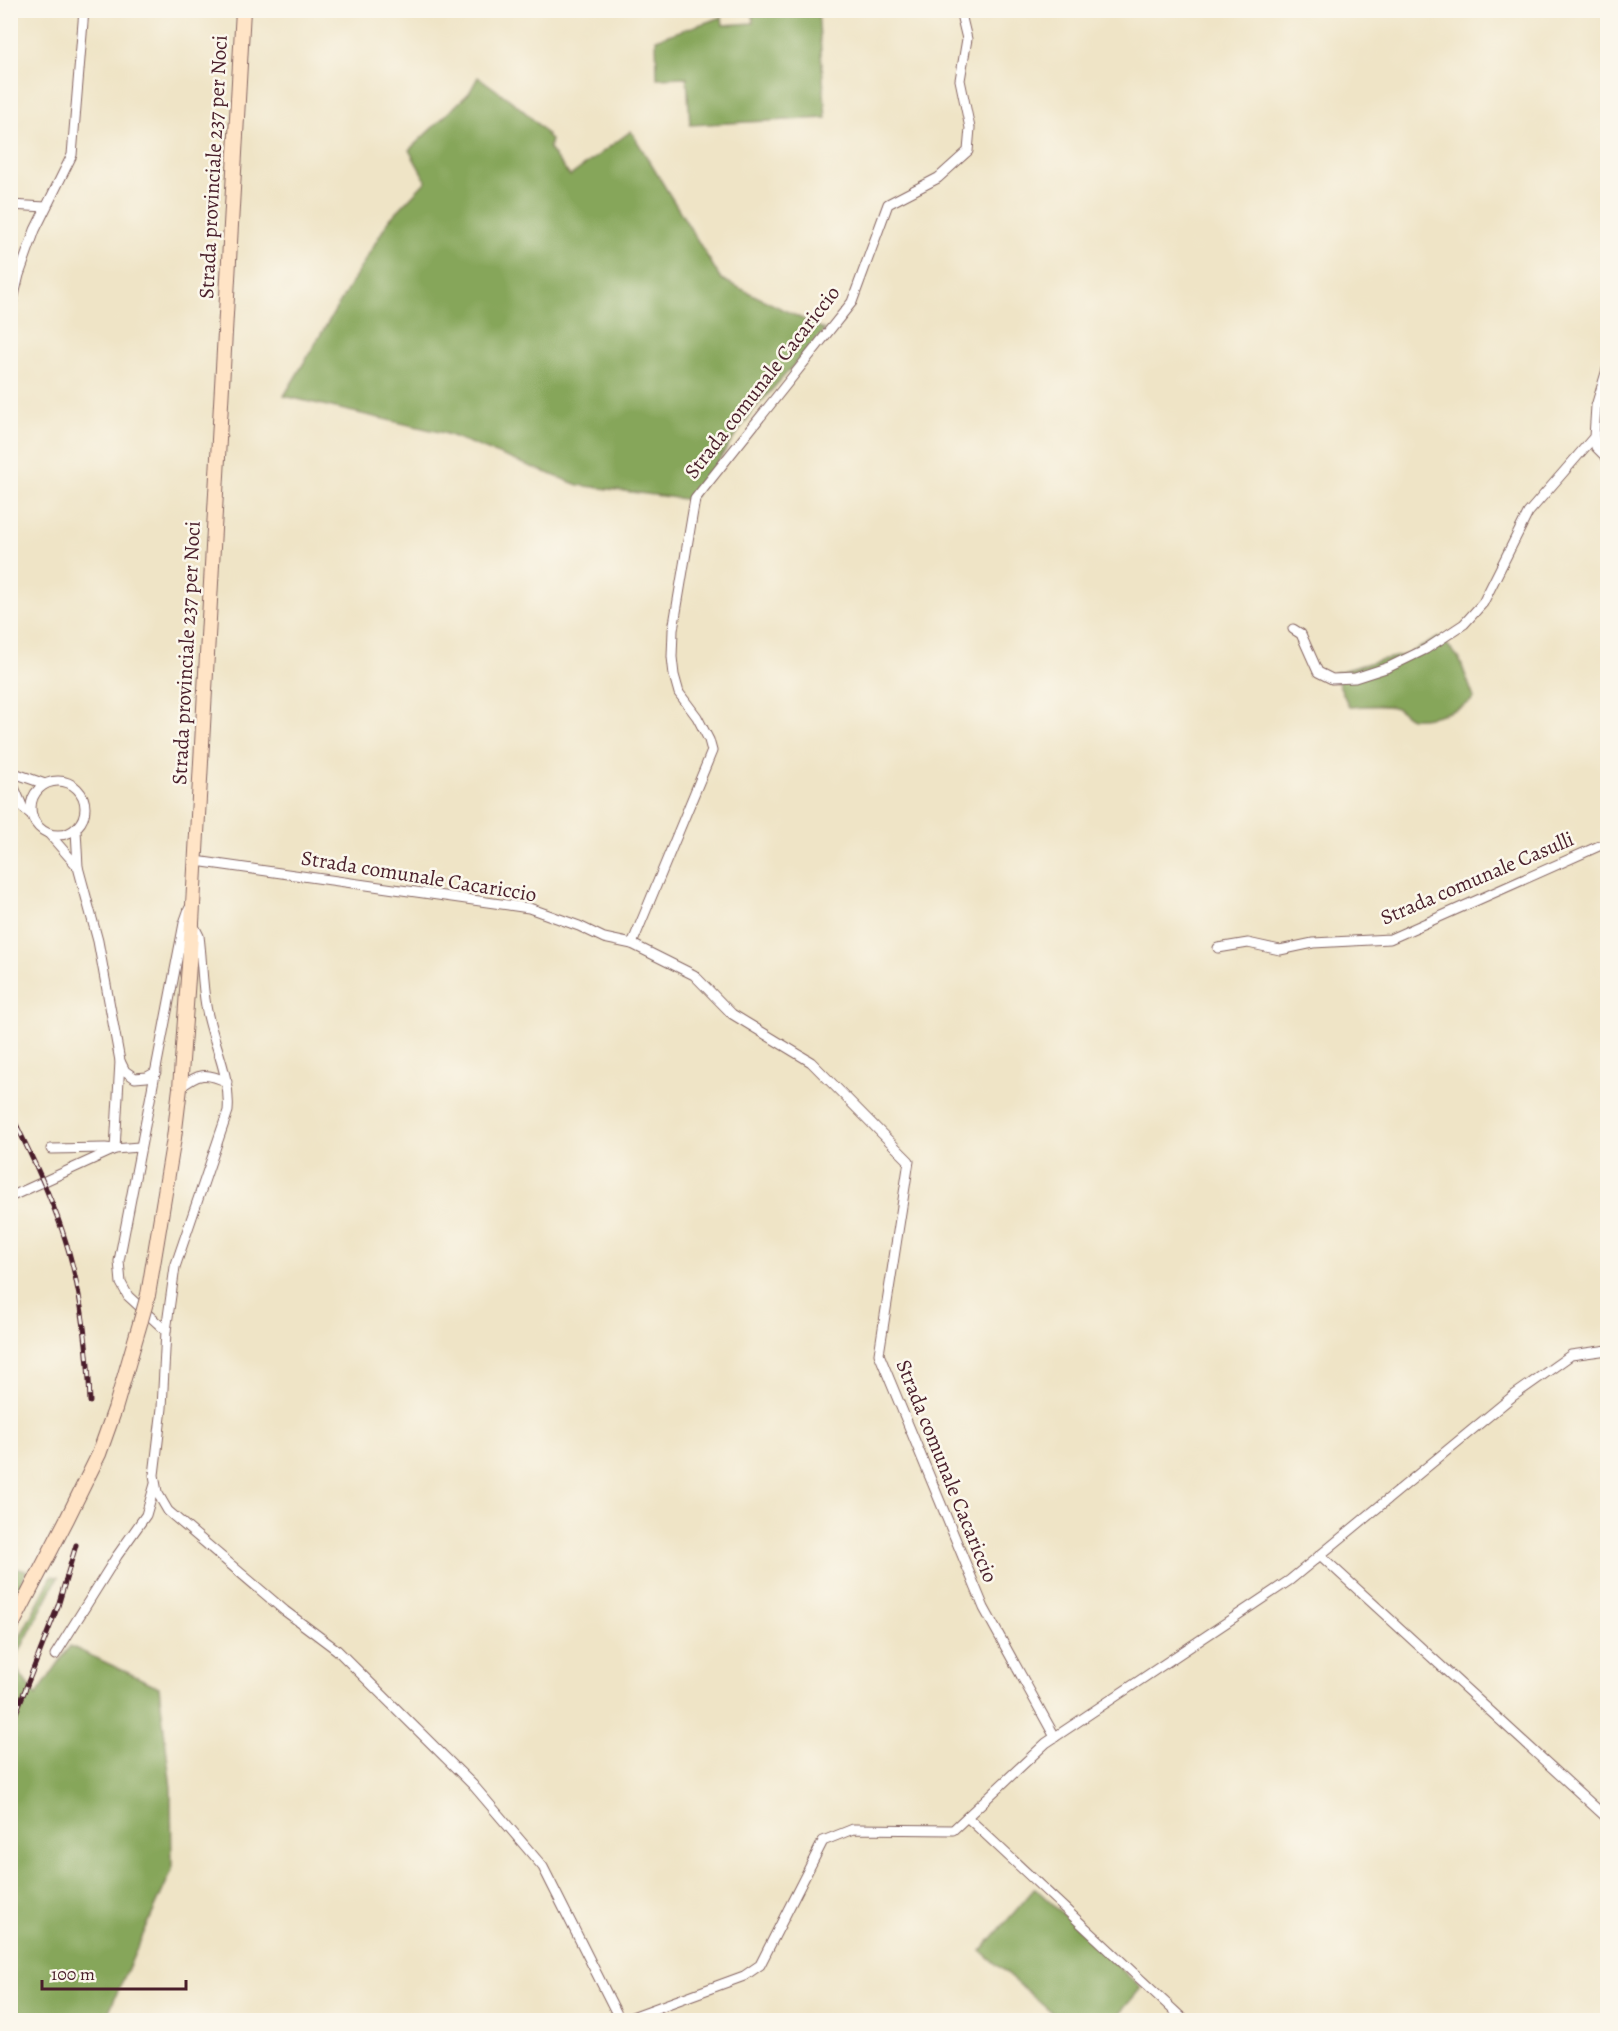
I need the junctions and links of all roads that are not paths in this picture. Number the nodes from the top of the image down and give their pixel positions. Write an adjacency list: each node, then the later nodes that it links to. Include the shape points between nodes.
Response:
1 (84, 10): 5 (street, via 72,155)
2 (243, 10): 18 (main road, Strada provinciale 237 per Noci)
3 (960, 10): 22 (street, Strada comunale Cacariccio, via 967,39 960,80 970,128 968,152 938,178 888,204 852,302 695,499 672,657 679,693 697,717 712,751)
4 (10, 205): 5 (street)
5 (46, 207): 6 (street, via 19,275)
6 (10, 312)
7 (1608, 366): 8 (street, via 1596,406)
8 (1593, 437): 9 (street, via 1596,447); 10 (street, via 1528,513 1483,603 1464,624 1426,649 1389,668 1355,678 1332,679 1318,672 1301,634)
9 (1608, 459)
10 (1293, 629)
11 (10, 770): 13 (street)
12 (10, 778): 14 (street, via 23,808)
13 (45, 784): 14 (street, via 33,797); 15 (street, via 63,781 79,789 86,815)
14 (32, 815): 16 (street, via 35,824)
15 (76, 830): 16 (street); 19 (street)
16 (50, 835): 19 (street)
17 (1608, 842): 23 (street, Strada comunale Casulli, via 1390,939 1313,943 1280,950 1248,943)
18 (196, 861): 20 (main road, Strada provinciale 237 per Noci); 22 (street, Strada comunale Cacariccio, via 529,908 604,938)
19 (78, 867): 24 (street, via 98,940)
20 (194, 893): 21 (main road, Strada provinciale 237 per Noci); 25 (street, via 184,923)
21 (192, 923): 26 (street, via 199,936 206,1007); 27 (main road, Strada provinciale 237 per Noci)
22 (632, 944): 38 (street, Strada comunale Cacariccio, via 694,975 732,1014 811,1062 909,1161 879,1354 984,1608)
23 (1218, 948)
24 (120, 1061): 25 (street, via 135,1078); 30 (street)
25 (156, 1072): 28 (street)
26 (227, 1082): 27 (street, via 206,1074 192,1078); 32 (street, via 228,1111 175,1267)
27 (180, 1088): 36 (main road, Strada provinciale 237 per Noci, bridge, via 148,1295 116,1409 99,1454)
28 (140, 1147): 30 (street); 32 (street, via 119,1261 121,1283 128,1296)
29 (51, 1149): 30 (street)
30 (115, 1149): 31 (street)
31 (10, 1197)
32 (166, 1331): 34 (street)
33 (1608, 1350): 35 (street, via 1571,1356 1513,1396)
34 (155, 1484): 37 (street, via 146,1515); 41 (street, via 168,1510 336,1650 489,1803 543,1867)
35 (1320, 1555): 38 (street, via 1290,1580); 40 (street)
36 (10, 1629)
37 (55, 1654)
38 (1055, 1737): 39 (street)
39 (967, 1817): 41 (street, via 953,1830 853,1829 823,1841 760,1965 744,1976); 42 (street)
40 (1608, 1819)
41 (622, 2020)
42 (1184, 2020)

